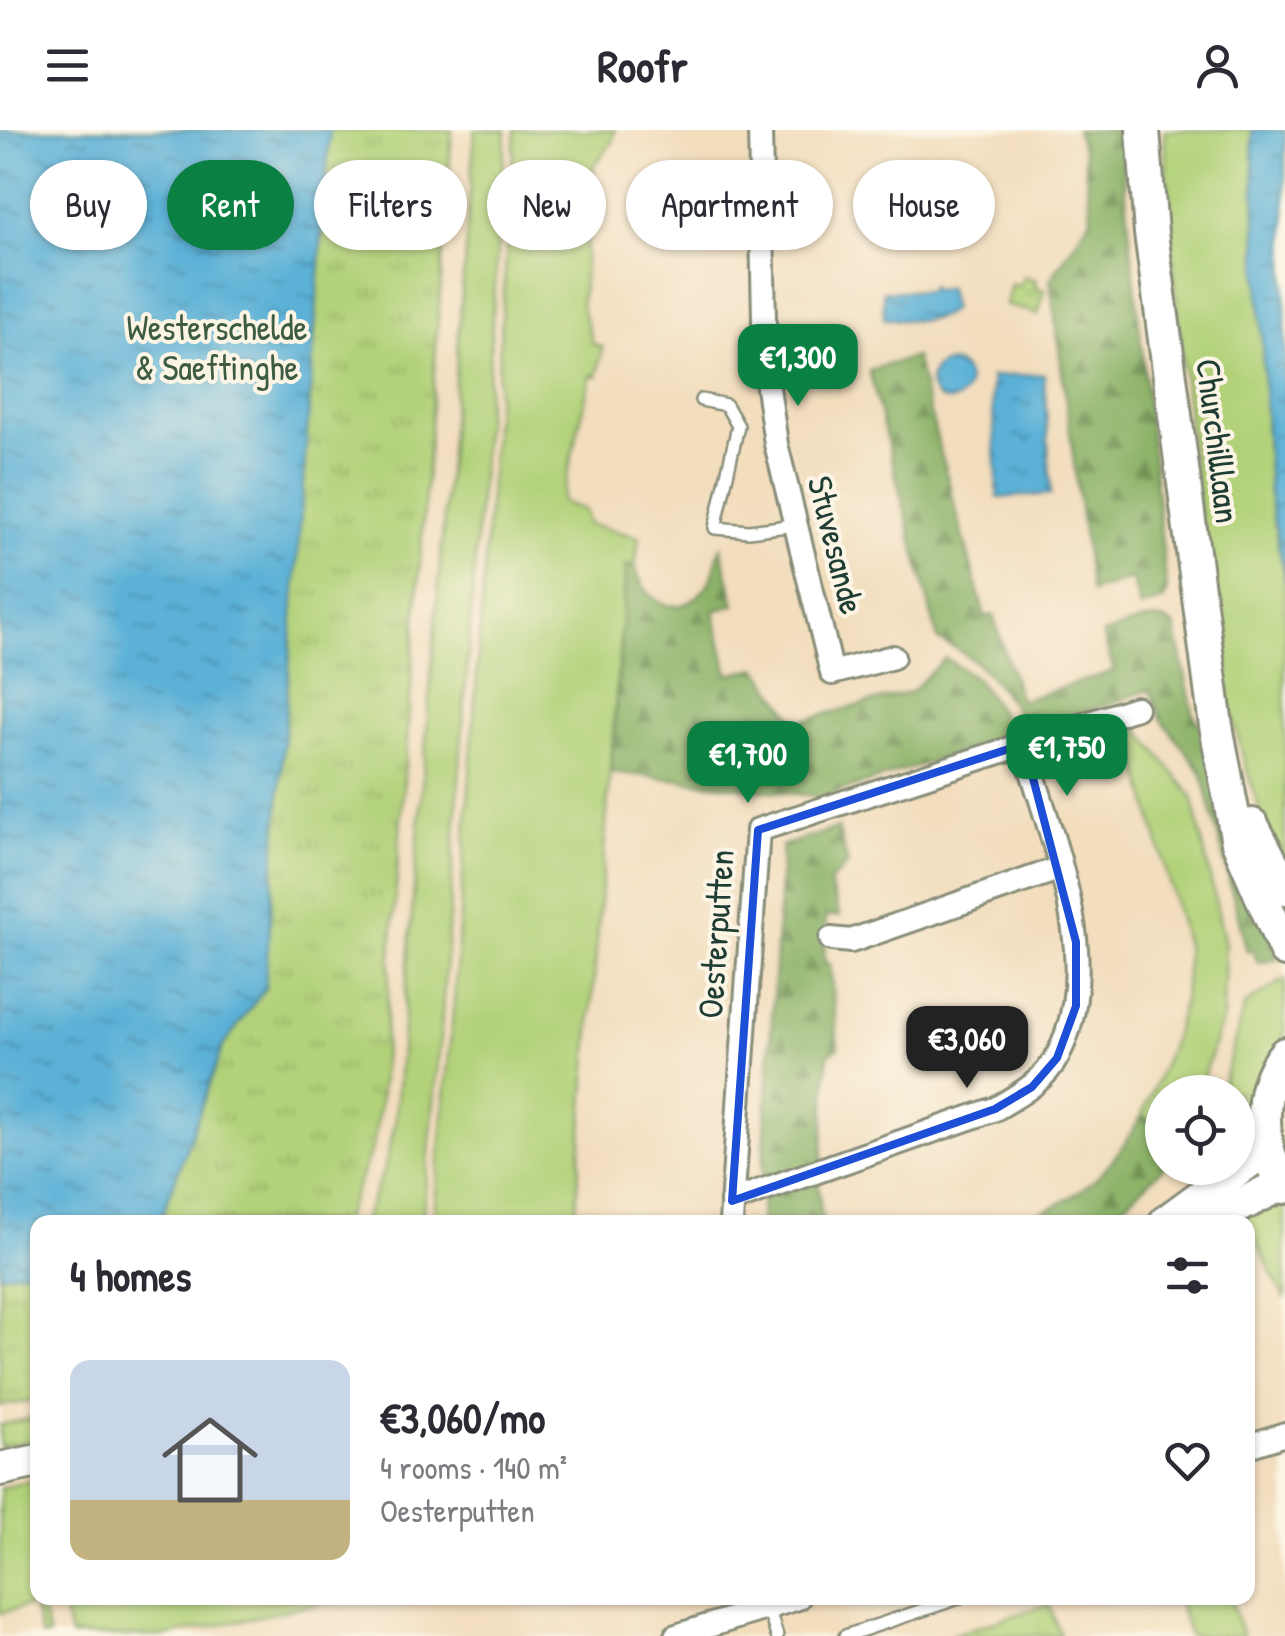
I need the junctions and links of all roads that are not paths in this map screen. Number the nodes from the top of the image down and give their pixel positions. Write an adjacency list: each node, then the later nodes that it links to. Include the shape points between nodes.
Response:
1 (760, 130): 4 (street, Stuvesande, via 765,366)
2 (1143, 130): 8 (main road, Churchilllaan, via 1151,232)
3 (701, 400): 4 (lane, via 726,405 738,426 715,528)
4 (795, 526): 5 (street, Stuvesande, via 832,673)
5 (893, 658)
6 (1136, 708): 7 (street, Oesterputten)
7 (1024, 744): 9 (street, Oesterputten); 16 (street, Oesterputten, via 758,830)
8 (1224, 761): 10 (main road, Churchilllaan); 12 (main road, Churchilllaan, via 1238,842)
9 (1058, 869): 11 (street, via 852,940); 16 (street, Oesterputten, via 1076,942 1076,1006 1057,1058 1032,1087 995,1109)
10 (1285, 888)
11 (831, 939)
12 (1285, 950)
13 (1285, 1054): 14 (main road, via 1264,1103)
14 (1266, 1148): 15 (main road); 17 (main road)
15 (1284, 1185): 18 (main road)
16 (732, 1212)
17 (1175, 1215)
18 (1214, 1215)
19 (1285, 1434): 20 (street)
20 (1255, 1444)
21 (30, 1463): 22 (main road)
22 (0, 1469)
23 (777, 1605): 25 (street)
24 (938, 1605): 28 (lane)
25 (768, 1608): 26 (street); 27 (lane)
26 (676, 1636)
27 (777, 1636)
28 (845, 1636)

